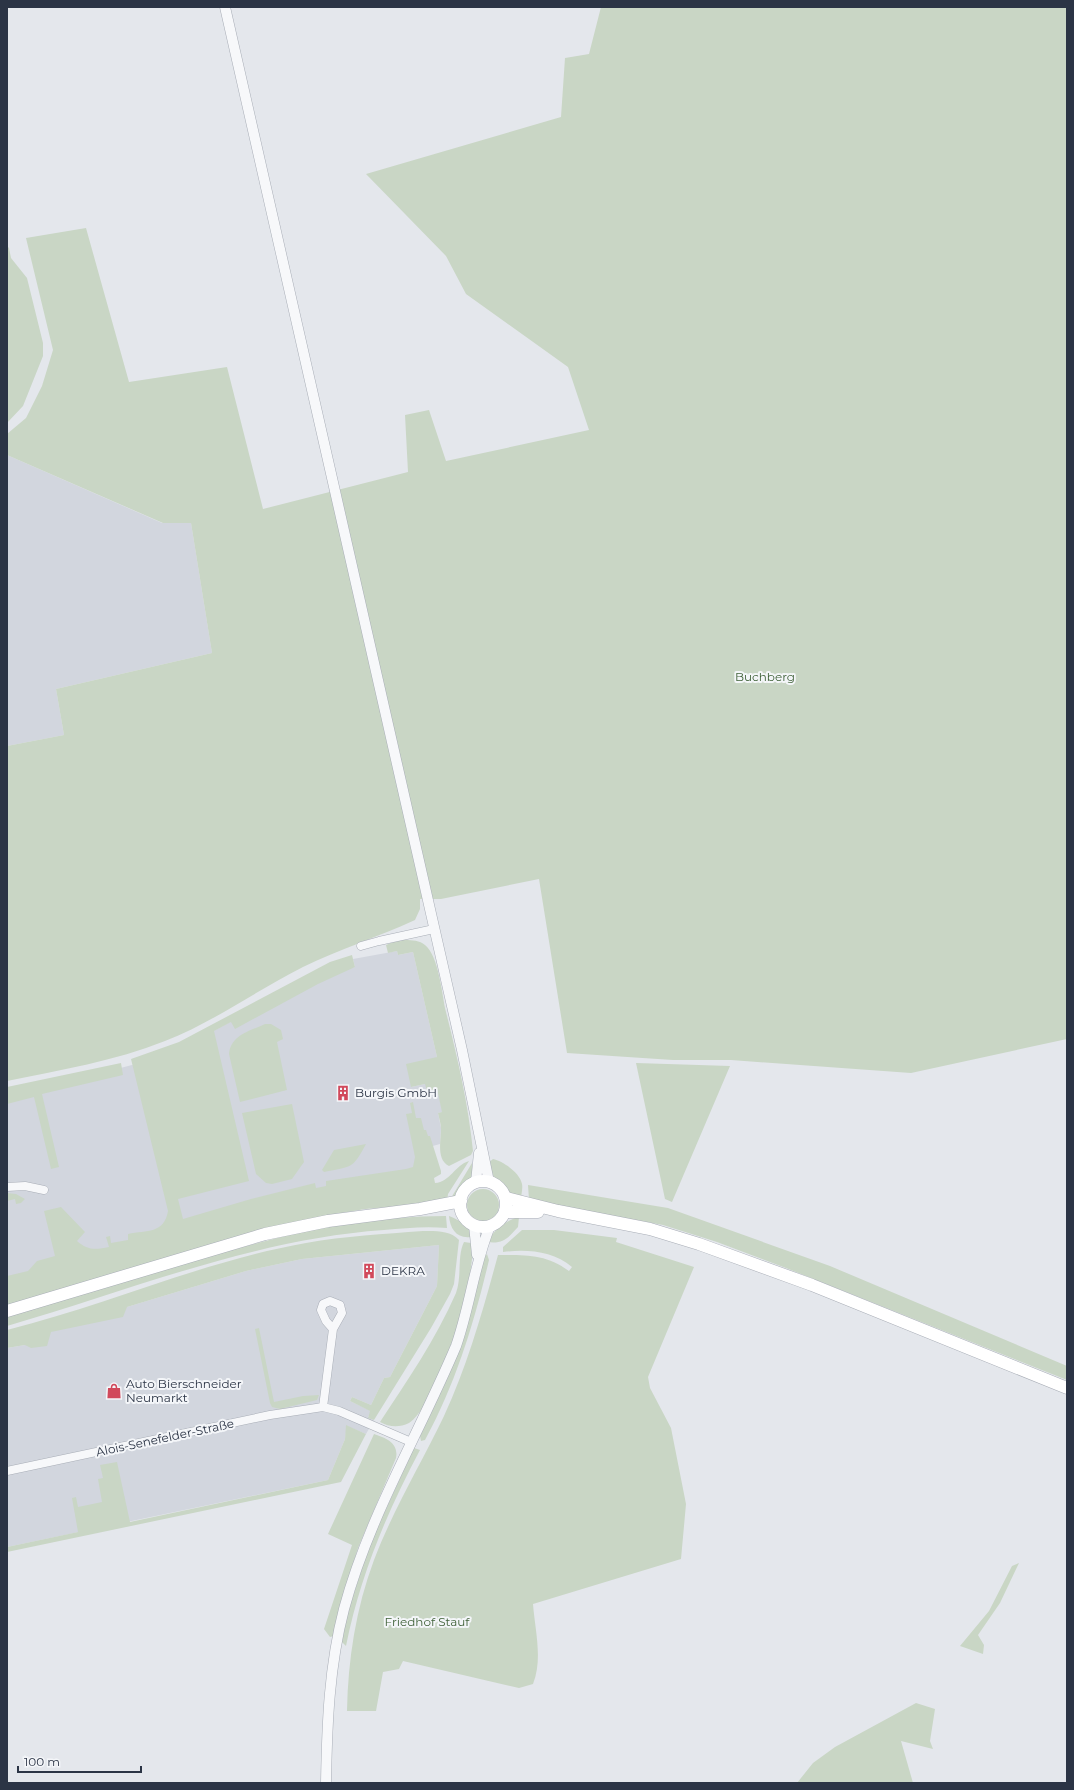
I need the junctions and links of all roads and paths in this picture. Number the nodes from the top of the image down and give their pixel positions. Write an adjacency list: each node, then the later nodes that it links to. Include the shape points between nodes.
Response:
1 (225, 7): 2 (street)
2 (434, 929): 3 (street); 4 (street)
3 (362, 946)
4 (479, 1136): 5 (street); 6 (street)
5 (476, 1182): 6 (main road); 10 (main road, via 465,1190)
6 (489, 1182): 9 (main road, via 499,1187)
7 (7, 1187): 8 (street, via 25,1186)
8 (44, 1190)
9 (506, 1198): 12 (main road); 13 (main road)
10 (461, 1200): 11 (main road); 14 (main road)
11 (420, 1209): 14 (main road); 18 (main road, via 328,1221 265,1234)
12 (558, 1211): 13 (main road); 20 (main road, via 650,1229 723,1252 812,1285)
13 (505, 1212): 16 (main road, via 499,1221)
14 (463, 1215): 15 (main road)
15 (474, 1225): 16 (main road); 17 (street)
16 (490, 1226): 17 (street)
17 (477, 1261): 22 (street, via 465,1318 456,1346)
18 (7, 1311)
19 (333, 1329): 21 (street)
20 (1067, 1388)
21 (323, 1407): 22 (street, Alois-Senefelder-Straße, via 339,1411); 23 (street, Alois-Senefelder-Straße, via 270,1415)
22 (411, 1442): 24 (street, via 372,1527 344,1609 331,1688)
23 (7, 1471)
24 (326, 1783)

